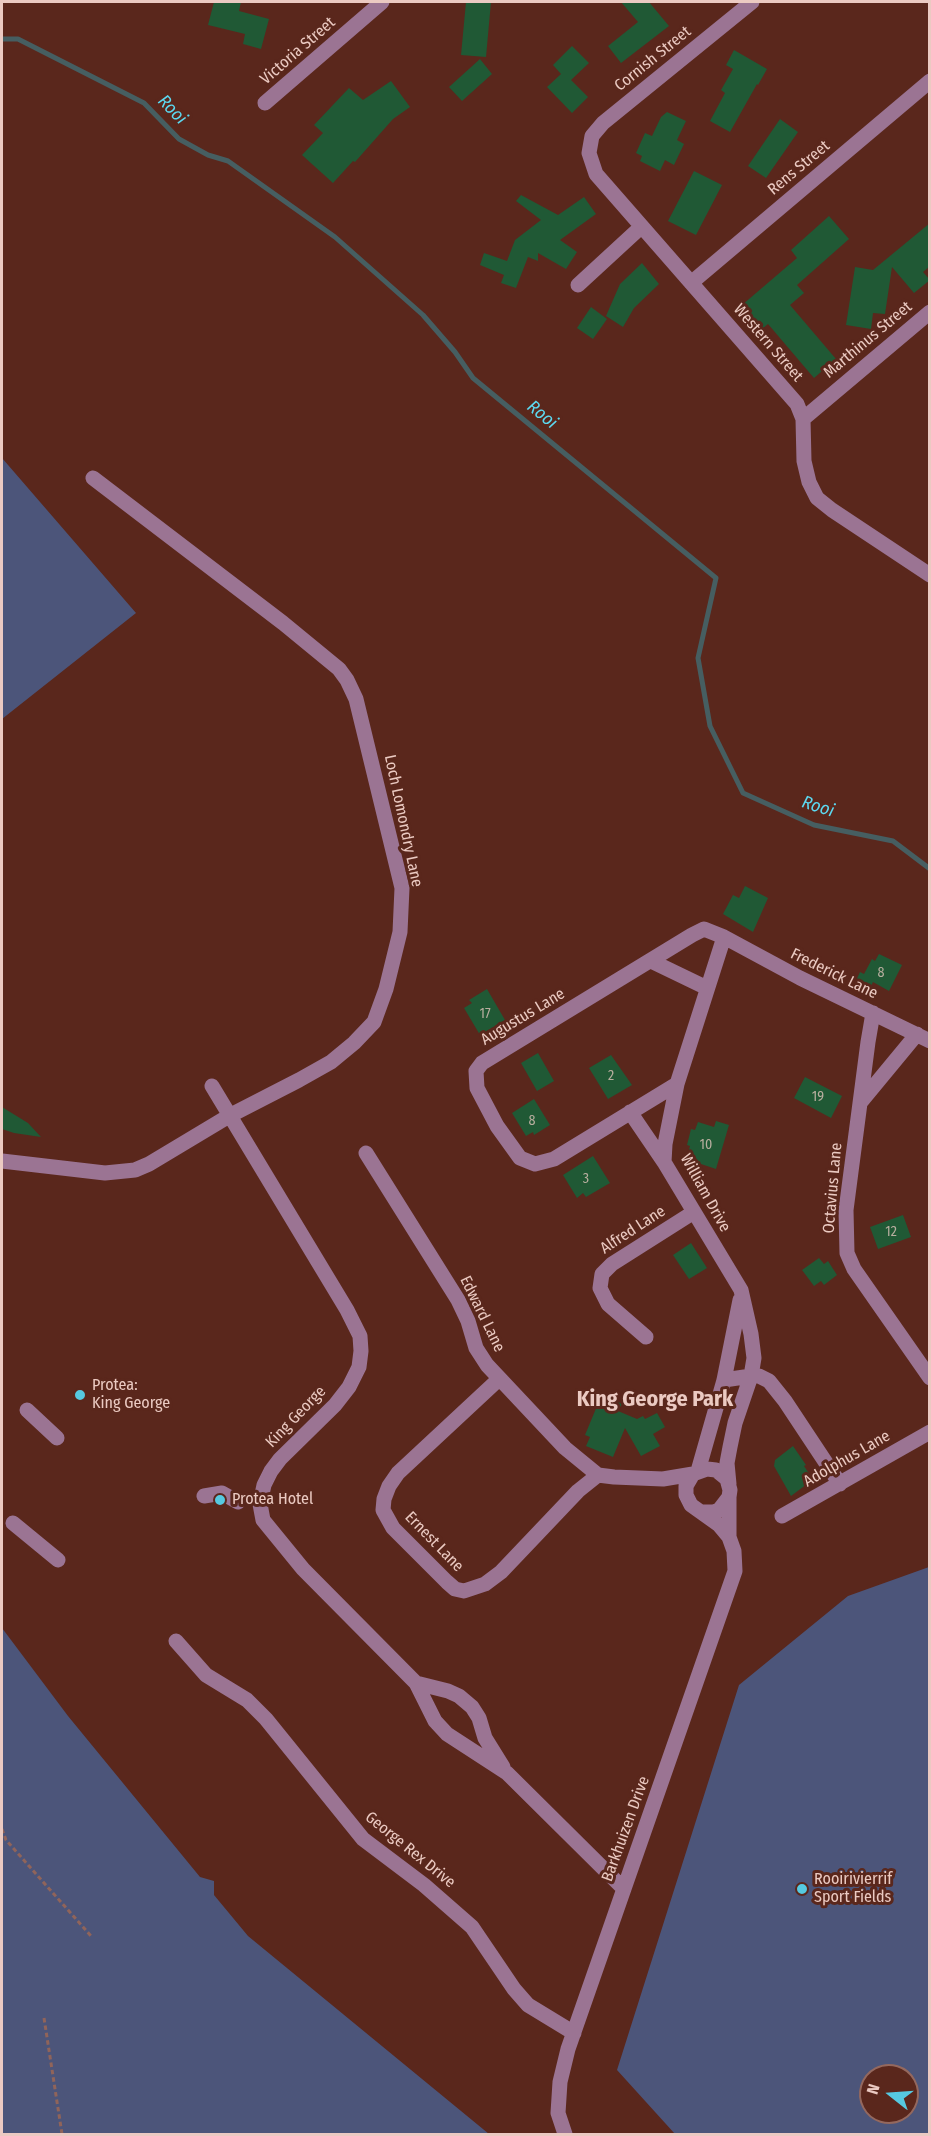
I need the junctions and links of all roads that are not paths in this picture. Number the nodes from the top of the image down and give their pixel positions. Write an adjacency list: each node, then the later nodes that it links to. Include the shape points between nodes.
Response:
1 (382, 2): 4 (street, Victoria Street)
2 (752, 2): 5 (street, Cornish Street, via 603,123 592,136)
3 (930, 81): 7 (street, Rens Street)
4 (265, 103)
5 (589, 153): 6 (street, Western Street, via 596,174)
6 (641, 227): 7 (street, Western Street); 8 (street)
7 (691, 283): 10 (street, Western Street, via 786,390)
8 (578, 285)
9 (930, 312): 10 (street, Marthinus Street)
10 (803, 419): 12 (street, Western Street, via 804,461 817,498)
11 (93, 478): 22 (street, Loch Lomondry Lane, via 339,669 356,699 402,888 400,932 374,1022 331,1062)
12 (930, 575)
13 (723, 937): 14 (street, Augustus Lane, via 700,930); 15 (street, William Drive); 16 (street, Frederick Lane)
14 (651, 960): 15 (street); 21 (street, Augustus Lane, via 482,1063 477,1071 477,1088 497,1126 520,1158 535,1164 554,1159)
15 (707, 988): 18 (street, William Drive)
16 (873, 1013): 17 (street, Frederick Lane); 20 (street, Octavius Lane)
17 (923, 1038): 20 (street)
18 (677, 1084): 21 (street, Augustus Lane); 25 (street, William Drive)
19 (213, 1086): 22 (street, King George)
20 (860, 1104): 30 (street, Octavius Lane, via 846,1210 847,1253 854,1269)
21 (630, 1112): 25 (street)
22 (229, 1116): 24 (street, Loch Lomondry Lane, via 149,1164 128,1171 105,1173); 50 (street, King George, via 360,1336 358,1367 349,1387 280,1459 264,1485 260,1504 263,1520 303,1569)
23 (366, 1153): 31 (street, Edward Lane, via 458,1300 476,1348)
24 (2, 1161)
25 (664, 1162): 26 (street, William Drive)
26 (694, 1212): 27 (street, William Drive); 28 (street, Alfred Lane, via 602,1274 600,1288 608,1304)
27 (741, 1290): 29 (street, William Drive, via 753,1348); 32 (street)
28 (646, 1336)
29 (751, 1376): 32 (street); 39 (street, via 765,1378 773,1385); 40 (street, William Drive, via 730,1447)
30 (930, 1378)
31 (499, 1379): 37 (street, Edward Lane, via 565,1448); 37 (street, Ernest Lane, via 398,1473 384,1500 383,1510 393,1528 447,1582 464,1591 485,1584)
32 (724, 1380): 36 (street)
33 (27, 1410): 35 (street)
34 (930, 1431): 39 (street, Adolphus Lane)
35 (57, 1438)
36 (695, 1473): 38 (street); 40 (street, via 716,1470 724,1476); 42 (street, via 686,1486)
37 (598, 1475): 38 (street)
38 (663, 1479): 42 (street)
39 (840, 1484): 45 (street, Adolphus Lane)
40 (729, 1490): 44 (street, via 719,1510); 47 (street, Barkhuizen Drive)
41 (204, 1496): 43 (street, via 222,1493)
42 (687, 1499): 44 (street)
43 (238, 1502)
44 (702, 1512): 47 (street)
45 (782, 1516)
46 (13, 1523): 48 (street)
47 (729, 1537): 52 (street, Barkhuizen Drive, via 735,1571)
48 (58, 1560)
49 (176, 1641): 53 (street, George Rex Drive, via 206,1675 247,1700 266,1719 363,1839 472,1927 528,2005)
50 (416, 1683): 51 (street, King George, via 435,1721 447,1734); 51 (street, King George, via 453,1694 472,1707)
51 (507, 1773): 52 (street, King George)
52 (624, 1889): 53 (street, Barkhuizen Drive)
53 (574, 2033): 54 (street, Barkhuizen Drive, via 560,2082 558,2113)
54 (565, 2134)

